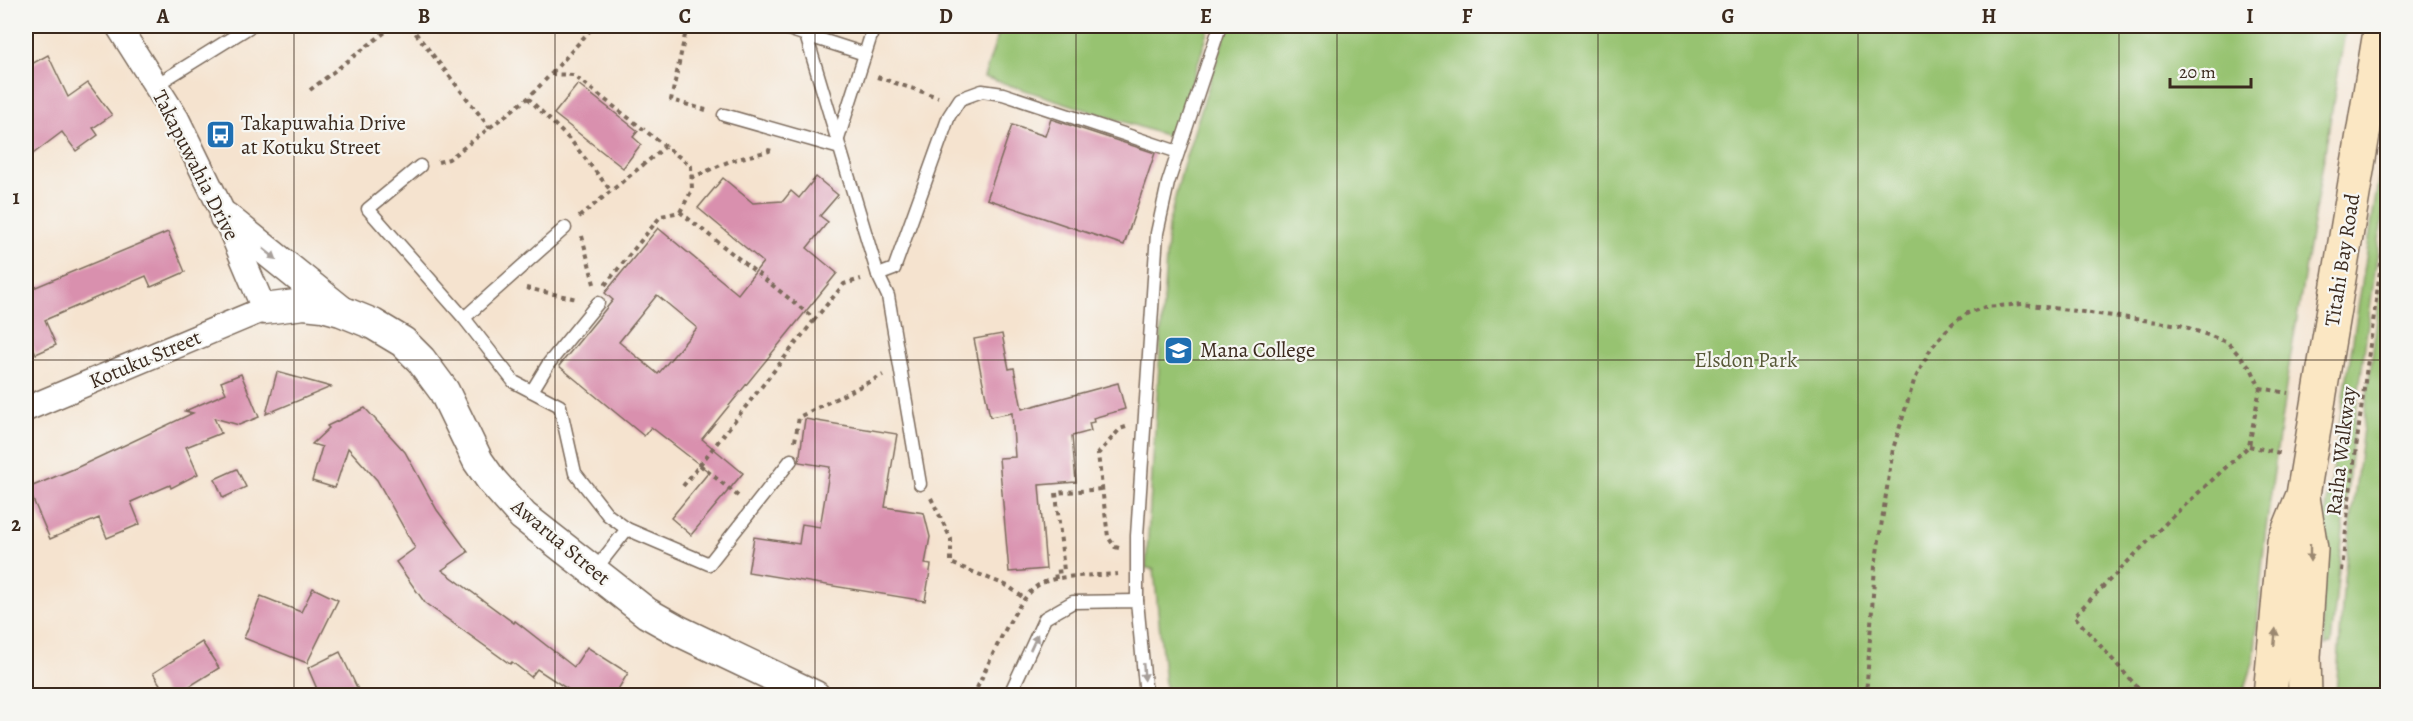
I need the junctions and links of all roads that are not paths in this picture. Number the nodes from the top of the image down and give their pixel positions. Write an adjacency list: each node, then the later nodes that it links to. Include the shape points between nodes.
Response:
1 (118, 26): 9 (street, Takapuwahia Drive)
2 (251, 26): 9 (lane)
3 (779, 26): 7 (lane)
4 (874, 26): 8 (lane)
5 (1220, 26): 12 (lane)
6 (2381, 26): 25 (main road, Titahi Bay Road)
7 (806, 35): 8 (lane); 11 (lane)
8 (865, 54): 11 (lane)
9 (156, 85): 14 (street, Takapuwahia Drive)
10 (724, 115): 11 (lane)
11 (839, 143): 16 (lane)
12 (1178, 152): 16 (lane, via 1003,94 982,91 960,99 949,116 894,269); 28 (lane, via 1157,233)
13 (420, 166): 20 (lane, via 368,209)
14 (225, 217): 18 (street, Takapuwahia Drive); 19 (street, one-way to 19)
15 (565, 228): 20 (lane)
16 (879, 275): 24 (lane, via 888,296)
17 (598, 303): 21 (lane, via 549,363)
18 (264, 309): 19 (street, Awarua Street, via 304,304); 22 (street, Kotuku Street)
19 (341, 311): 27 (street, Awarua Street, via 403,342 421,360 444,391 473,453 492,481 523,516)
20 (464, 318): 21 (lane, via 514,382)
21 (532, 391): 26 (lane, via 560,406 575,473 608,515)
22 (26, 409)
23 (791, 460): 26 (lane, via 709,564)
24 (920, 484)
25 (2303, 495): 32 (main road, Titahi Bay Road, one-way to 25, via 2284,542); 33 (main road, Titahi Bay Road, one-way to 33, via 2311,549)
26 (627, 529): 27 (lane)
27 (594, 571): 29 (street, Awarua Street, via 647,613)
28 (1137, 601): 30 (lane, one-way to 28, via 1045,618 1073,602); 31 (lane, one-way to 31)
29 (815, 696)
30 (1009, 696)
31 (1146, 696)
32 (2270, 696)
33 (2305, 696)

